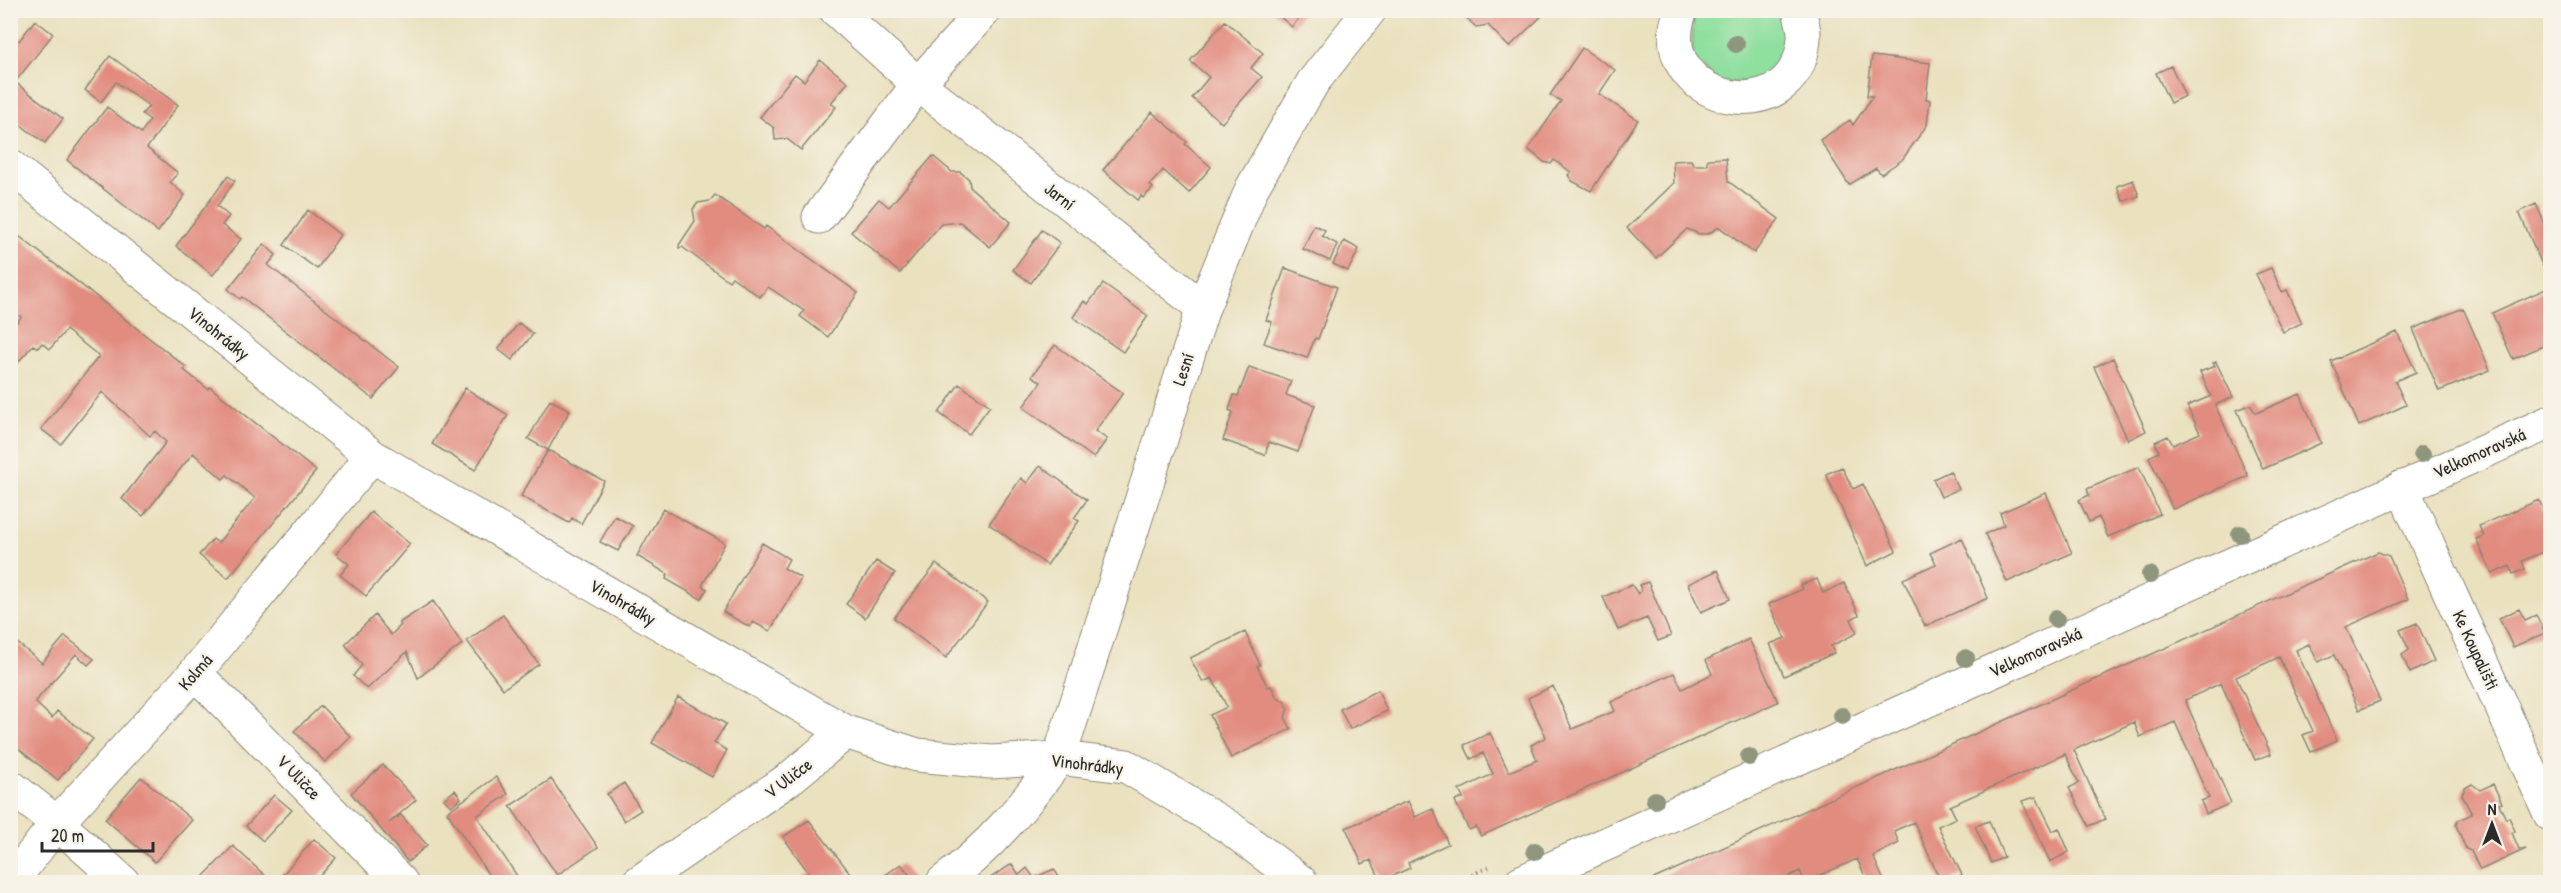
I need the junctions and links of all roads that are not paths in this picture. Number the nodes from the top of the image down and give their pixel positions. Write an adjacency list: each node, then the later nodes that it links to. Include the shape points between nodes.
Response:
1 (836, 10): 6 (street, Jarní)
2 (985, 10): 6 (street)
3 (1370, 10): 9 (street, Lesní, via 1313,82 1252,188)
4 (1681, 10): 5 (street, via 1676,37 1680,59 1709,92 1730,98 1760,96 1788,77 1800,58 1804,36)
5 (1799, 10)
6 (918, 84): 8 (street); 9 (street, Jarní)
7 (10, 166): 11 (street, Vinohrádky)
8 (819, 216)
9 (1203, 308): 15 (street, Lesní)
10 (2550, 422): 12 (street, Velkomoravská)
11 (372, 456): 13 (street, Kolmá); 14 (street, Vinohrádky)
12 (2402, 487): 17 (street, Ke Koupališti); 25 (street, Velkomoravská)
13 (195, 673): 18 (street, Kolmá); 21 (street, V Uličce)
14 (846, 732): 15 (street, Vinohrádky, via 917,755 991,762); 22 (street, V Uličce, via 789,778)
15 (1059, 758): 23 (street, via 993,841); 24 (street, Vinohrádky, via 1126,766 1230,828)
16 (10, 786): 18 (street)
17 (2550, 814)
18 (57, 823): 19 (street, Kolmá); 20 (street)
19 (11, 882)
20 (123, 882)
21 (401, 882)
22 (639, 882)
23 (943, 882)
24 (1301, 882)
25 (1521, 882)

